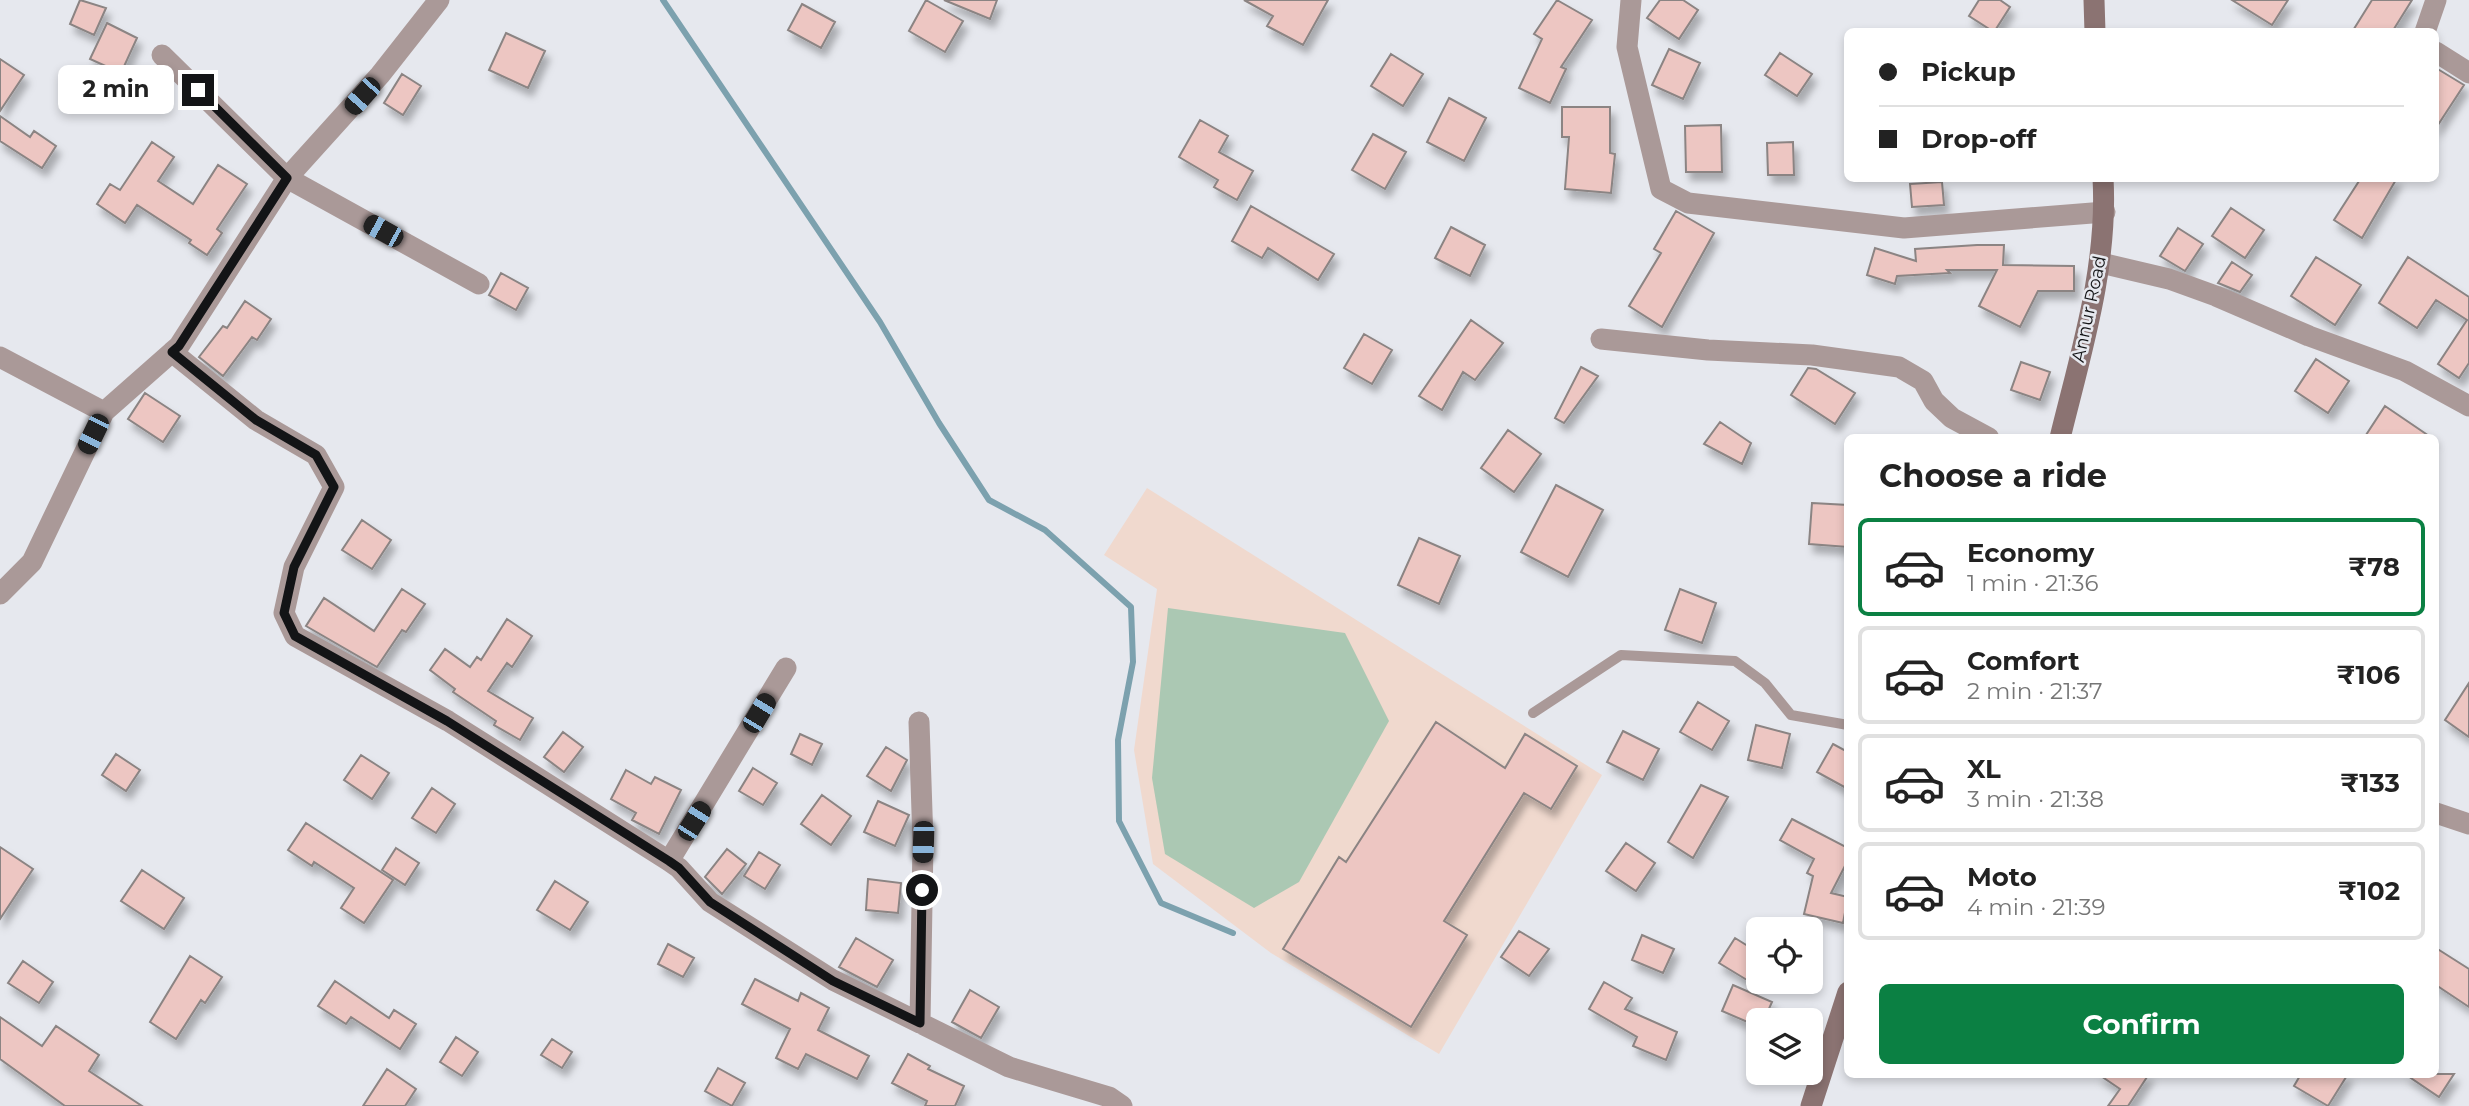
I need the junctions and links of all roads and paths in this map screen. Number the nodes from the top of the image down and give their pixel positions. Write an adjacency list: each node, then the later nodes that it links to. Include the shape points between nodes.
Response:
1 (439, 0): 10 (street, via 380,75)
2 (1631, 0): 12 (street, via 1627,47 1661,189 1688,203 1904,228)
3 (2094, 0): 5 (main road)
4 (2436, 0): 6 (street)
5 (2095, 28)
6 (2426, 28)
7 (2439, 54): 9 (street)
8 (162, 55): 10 (street)
9 (2469, 73)
10 (287, 178): 14 (street); 16 (street)
11 (2103, 182): 12 (main road, Annur Road)
12 (2105, 212): 13 (main road, Annur Road)
13 (2102, 262): 18 (street, via 2216,296 2405,371); 21 (main road, Annur Road)
14 (479, 284)
15 (1601, 339): 20 (street, via 1812,355 1899,368 1923,381 1951,418)
16 (172, 352): 19 (street); 29 (street, via 256,420 316,455 334,487 294,567 284,613 295,636 447,721)
17 (0, 357): 19 (street)
18 (2469, 406)
19 (104, 412): 22 (street, via 32,562)
20 (1981, 434)
21 (2061, 434)
22 (0, 594)
23 (786, 668): 29 (street)
24 (1533, 713): 26 (lane, via 1620,655 1735,661 1765,683 1791,715)
25 (919, 722): 31 (street, via 923,842)
26 (1844, 724)
27 (2439, 814): 28 (street)
28 (2469, 824)
29 (669, 861): 31 (street, via 721,909 833,981)
30 (1844, 1004): 33 (main road)
31 (920, 1023): 32 (street, via 1009,1067 1109,1097)
32 (1122, 1106)
33 (1811, 1106)

